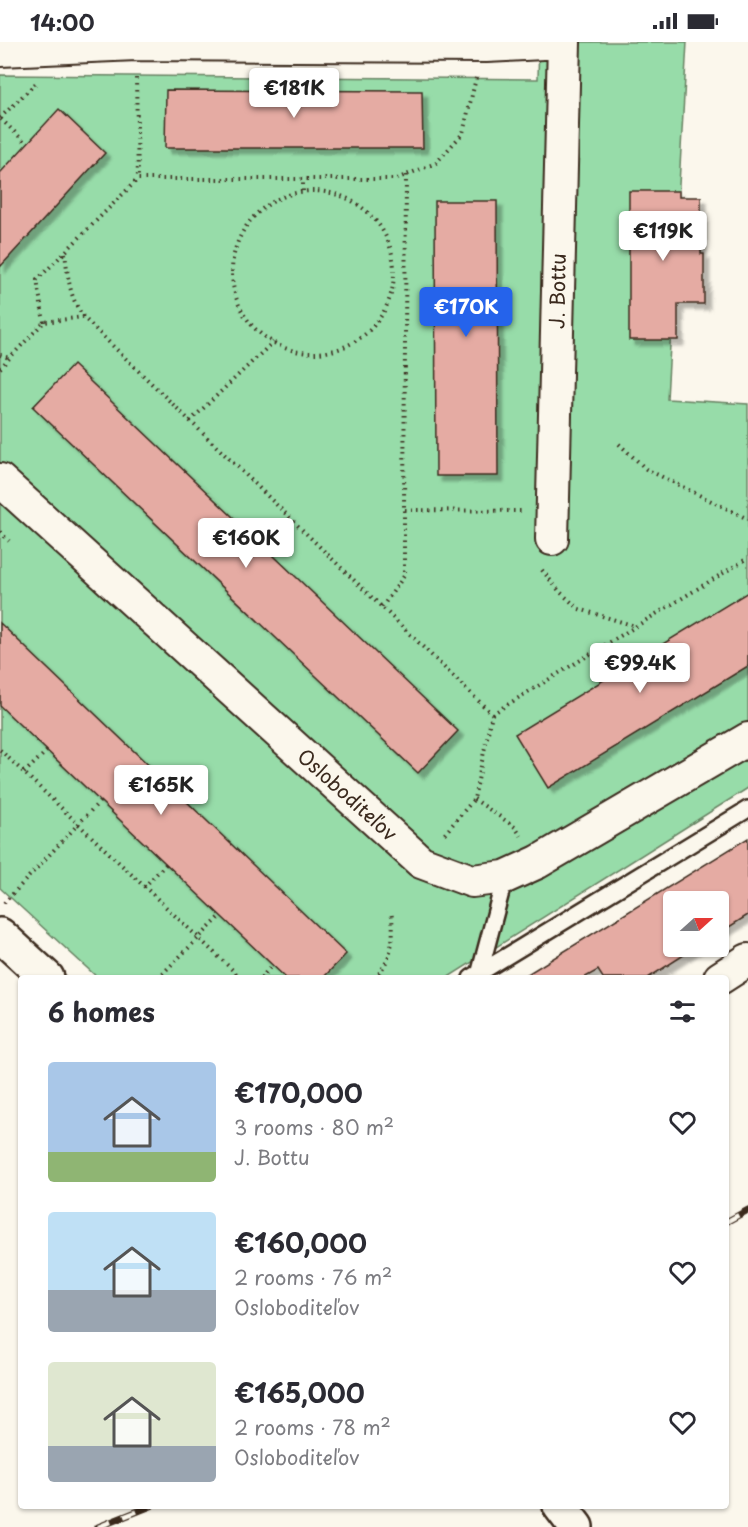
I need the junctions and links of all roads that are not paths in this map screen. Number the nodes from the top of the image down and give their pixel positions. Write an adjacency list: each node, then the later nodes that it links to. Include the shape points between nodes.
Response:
1 (563, 42): 2 (street, via 486,46 136,44); 4 (street, J. Bottu)
2 (0, 50)
3 (0, 482): 7 (street, Osloboditeľov, via 421,861 472,881)
4 (547, 550)
5 (748, 739): 7 (street, Osloboditeľov, via 538,862)
6 (748, 809): 12 (lane)
7 (505, 877): 11 (lane)
8 (0, 935): 10 (street)
9 (748, 960): 13 (street)
10 (44, 975)
11 (476, 975)
12 (478, 975)
13 (725, 975)

